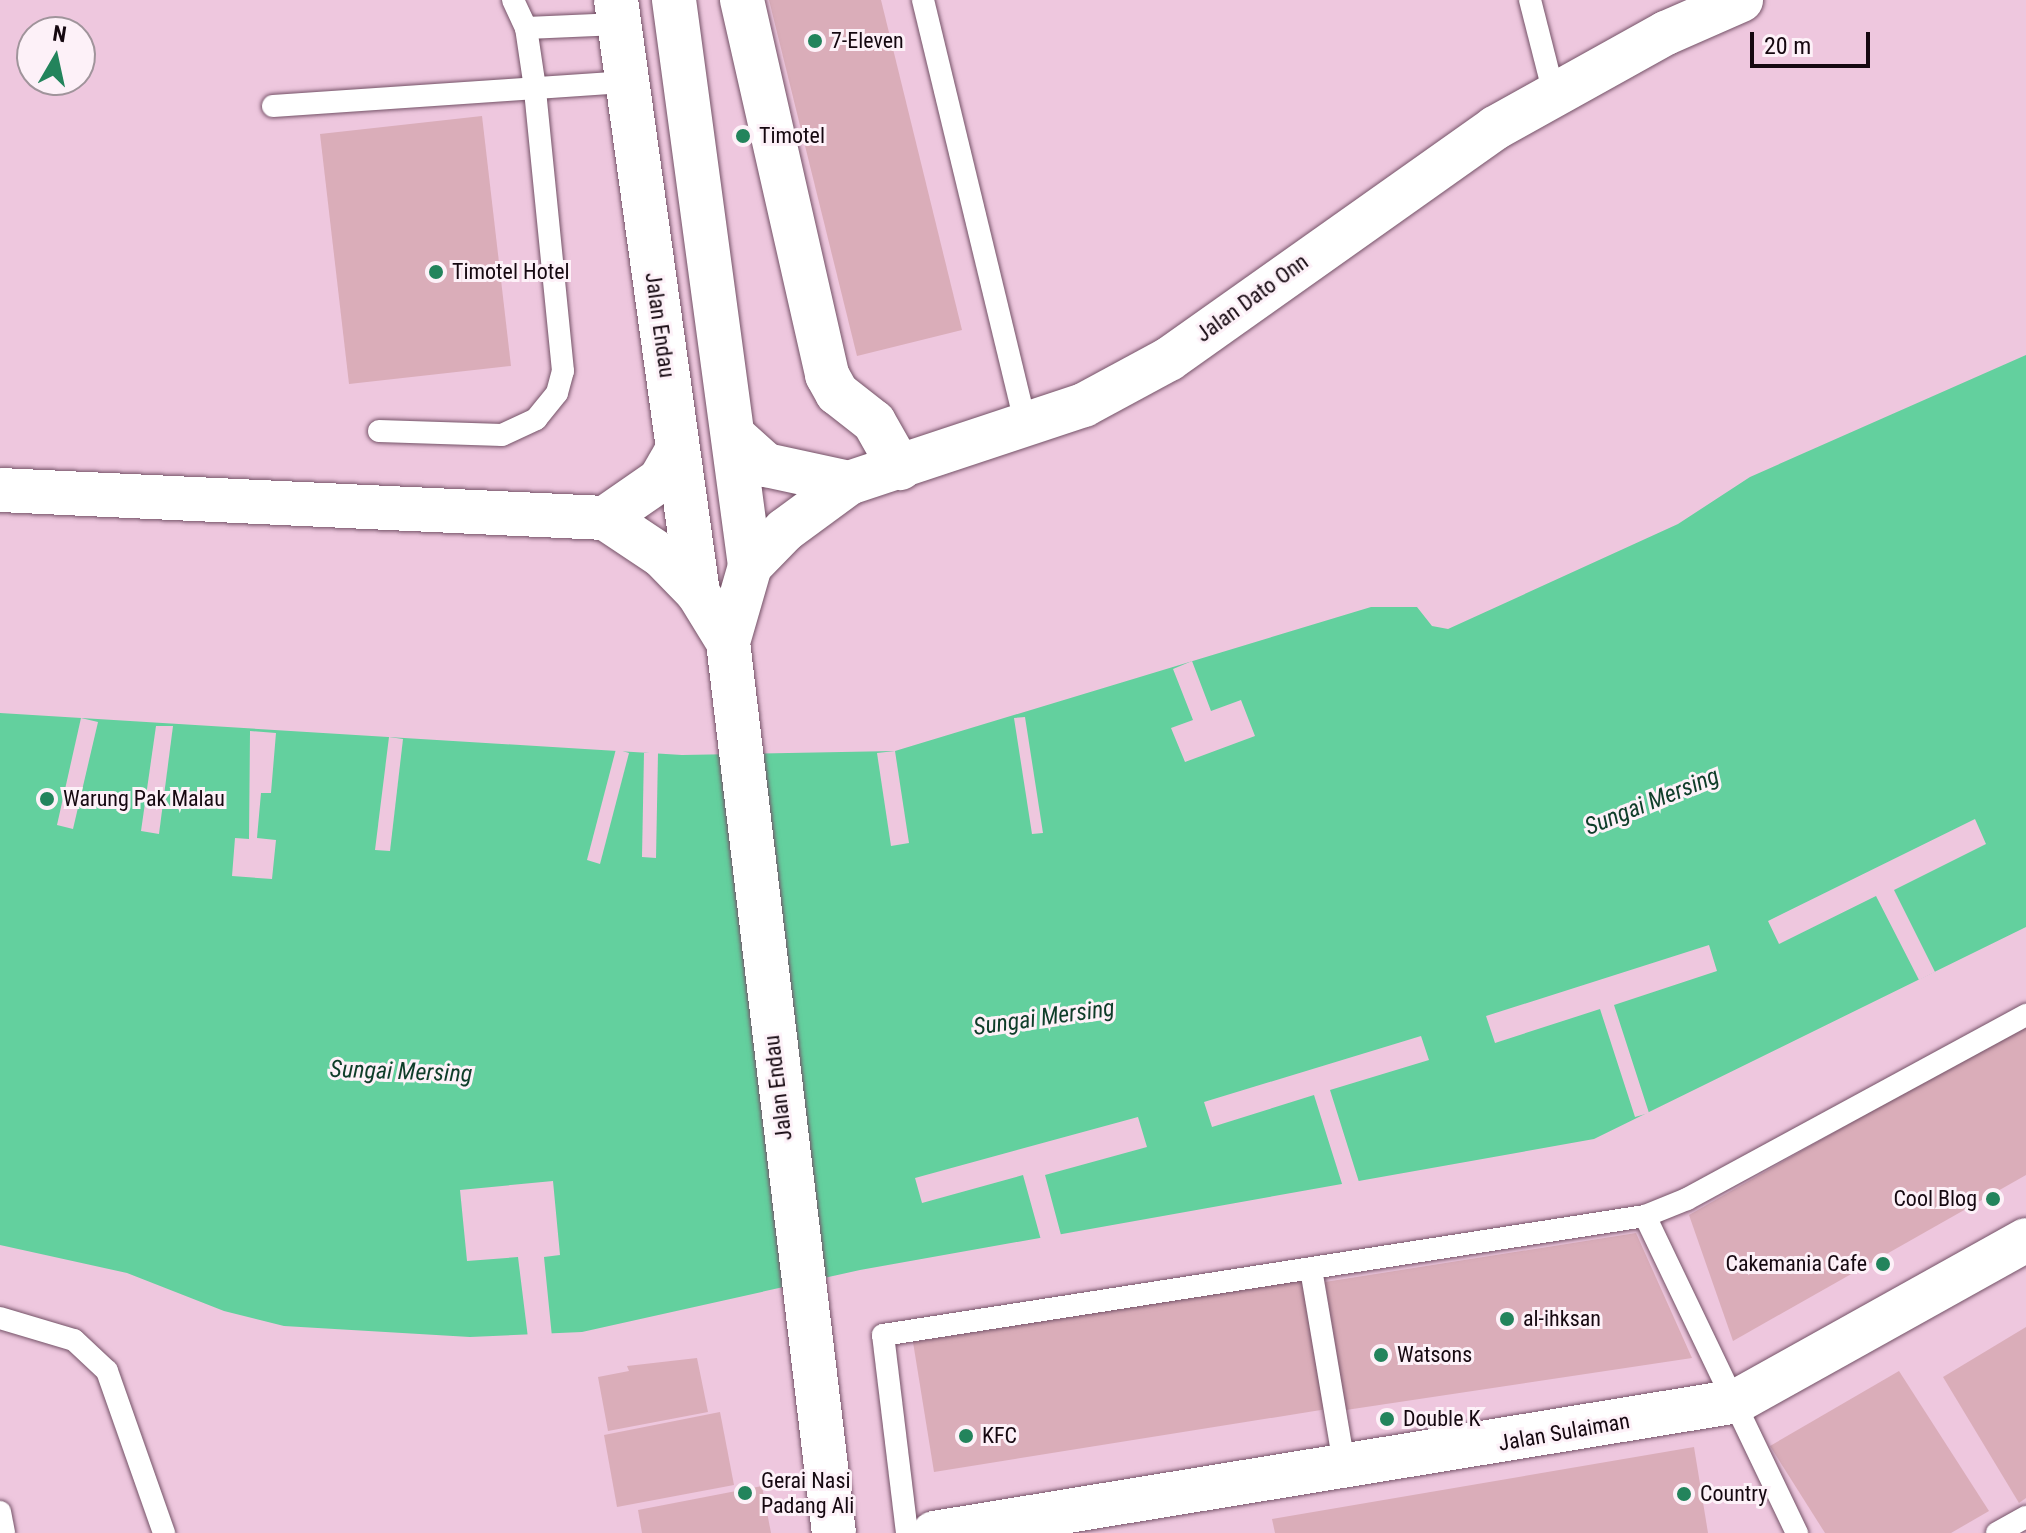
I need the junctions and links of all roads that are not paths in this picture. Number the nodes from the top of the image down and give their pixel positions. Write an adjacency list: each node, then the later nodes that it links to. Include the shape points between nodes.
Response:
1 (513, 0): 8 (lane)
2 (674, 0): 15 (main road, Jalan Endau)
3 (742, 0): 17 (main road, via 827,375 837,393 874,422)
4 (923, 0): 13 (lane)
5 (1530, 0): 11 (lane)
6 (1741, 0): 11 (main road, Jalan Dato Onn)
7 (618, 12): 8 (lane); 9 (main road, Jalan Endau)
8 (526, 28): 10 (lane)
9 (627, 82): 10 (lane); 16 (main road, Jalan Endau)
10 (535, 88): 12 (lane); 14 (lane, via 563,371 557,393 536,419 502,435)
11 (1554, 94): 13 (main road, Jalan Dato Onn, via 1385,201 1169,359 1127,385)
12 (273, 106)
13 (1026, 427): 17 (main road, Jalan Dato Onn)
14 (379, 431)
15 (735, 437): 18 (main road, Jalan Dato Onn, via 766,465); 21 (main road, Jalan Endau)
16 (677, 451): 20 (main road, via 660,480); 22 (main road, Jalan Endau)
17 (900, 468): 18 (main road, Jalan Dato Onn)
18 (849, 483): 21 (main road, via 785,530)
19 (0, 490): 20 (main road)
20 (605, 518): 22 (main road, via 662,556)
21 (750, 566): 23 (main road, Jalan Endau)
22 (698, 593): 23 (main road, Jalan Endau)
23 (728, 642): 32 (main road, Jalan Endau)
24 (2026, 1015): 25 (lane, via 1687,1199)
25 (1645, 1216): 27 (lane); 29 (lane)
26 (2026, 1240): 29 (main road, Jalan Sulaiman)
27 (1311, 1269): 30 (lane); 37 (lane, via 883,1335)
28 (0, 1318): 36 (lane, via 74,1340 107,1371)
29 (1737, 1401): 30 (main road, Jalan Sulaiman); 39 (lane)
30 (1345, 1470): 34 (main road, Jalan Sulaiman)
31 (0, 1512): 35 (lane)
32 (832, 1516)
33 (2026, 1517): 40 (lane)
34 (1065, 1523): 38 (main road, Jalan Sulaiman)
35 (4, 1533)
36 (164, 1533)
37 (907, 1533)
38 (934, 1533)
39 (1797, 1533)
40 (1997, 1533)

